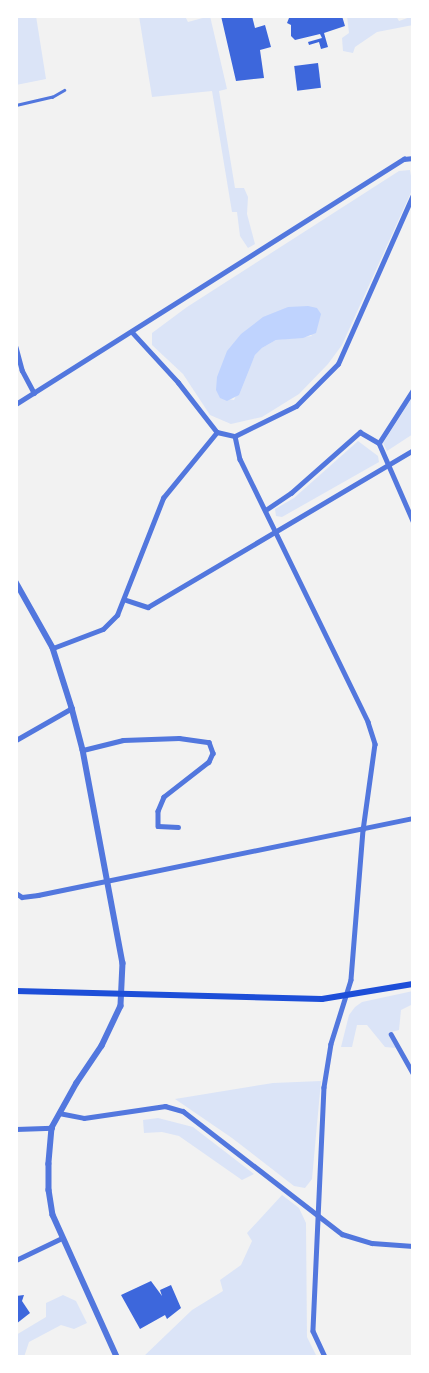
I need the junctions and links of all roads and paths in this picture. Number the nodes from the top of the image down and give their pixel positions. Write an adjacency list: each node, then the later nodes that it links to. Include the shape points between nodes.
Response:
1 (64, 90): 2 (lane)
2 (16, 105)
3 (413, 158): 5 (street, via 404,159)
4 (413, 195): 11 (street, via 338,364 296,406)
5 (133, 333): 8 (street); 10 (street, via 178,382)
6 (16, 347): 8 (street, via 22,370)
7 (413, 390): 12 (street)
8 (34, 393): 9 (street)
9 (16, 404)
10 (217, 432): 11 (street); 19 (street, via 163,498)
11 (235, 436): 15 (street, via 240,459)
12 (379, 443): 14 (street); 15 (street, via 360,432 291,493)
13 (413, 450): 14 (street)
14 (390, 464): 16 (street); 17 (street)
15 (267, 509): 17 (street)
16 (413, 520)
17 (276, 530): 19 (street, via 148,607); 26 (street, via 370,729 374,744)
18 (16, 582): 20 (street)
19 (126, 600): 20 (street, via 103,629)
20 (53, 648): 21 (street)
21 (72, 708): 22 (street); 23 (street)
22 (16, 740)
23 (83, 750): 25 (street, via 123,740 179,738 209,742 213,753 209,762 164,797 158,811 158,826); 27 (street)
24 (413, 818): 26 (street)
25 (178, 827)
26 (363, 830): 27 (street); 32 (street, via 351,980)
27 (108, 878): 28 (street, via 38,895 22,897); 31 (street, via 123,963)
28 (16, 893)
29 (413, 984): 32 (main road)
30 (16, 991): 31 (main road)
31 (123, 995): 32 (main road, via 256,1000); 35 (street, via 102,1046)
32 (345, 996): 38 (street, via 331,1044 324,1087)
33 (390, 1034): 34 (street)
34 (413, 1073)
35 (59, 1113): 36 (street); 38 (street, via 84,1118 165,1106 183,1111)
36 (52, 1128): 37 (street); 39 (street, via 49,1190)
37 (16, 1129)
38 (316, 1215): 40 (street, via 349,1236 372,1243); 43 (street, via 312,1332)
39 (62, 1238): 41 (street); 42 (street)
40 (413, 1246)
41 (16, 1260)
42 (117, 1357)
43 (325, 1357)

